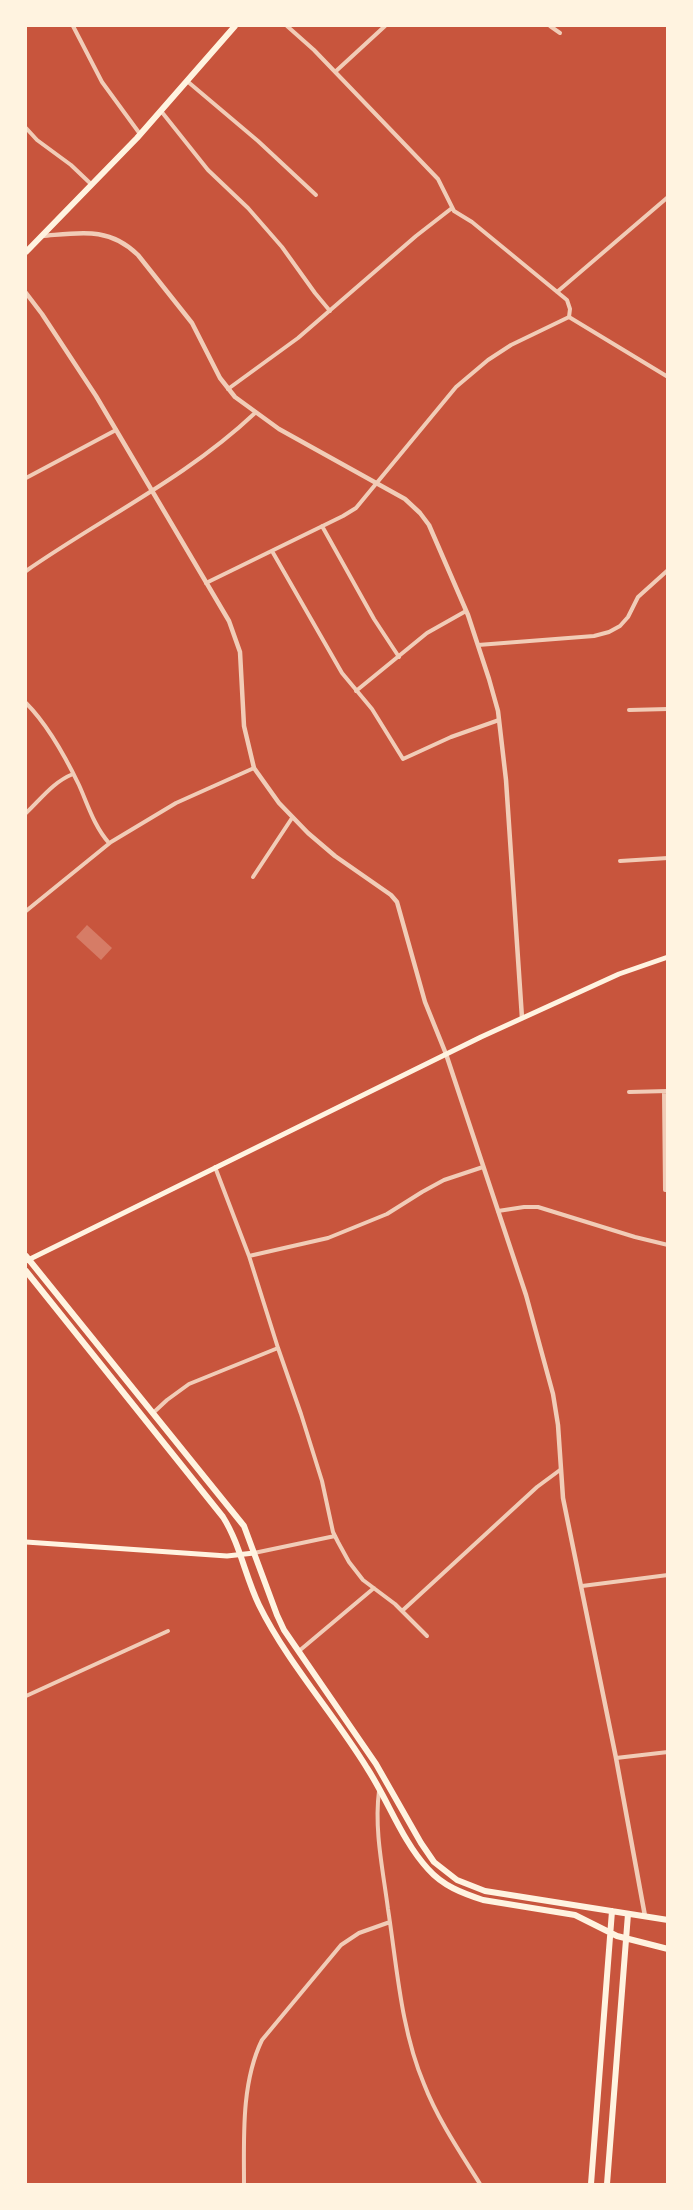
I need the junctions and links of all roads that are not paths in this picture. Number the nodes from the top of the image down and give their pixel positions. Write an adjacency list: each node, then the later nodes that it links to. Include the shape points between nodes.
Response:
1 (73, 26): 11 (street, via 102,82)
2 (235, 26): 8 (highway)
3 (286, 26): 7 (street)
4 (385, 26): 7 (street)
5 (550, 26): 6 (street)
6 (560, 33)
7 (336, 72): 15 (street, via 438,179)
8 (187, 81): 9 (highway); 13 (street)
9 (161, 111): 11 (highway); 20 (street, via 208,170 282,247)
10 (26, 128): 12 (street)
11 (140, 135): 12 (highway)
12 (91, 185): 16 (highway)
13 (316, 195)
14 (668, 197): 18 (street)
15 (452, 208): 18 (street); 20 (street)
16 (42, 236): 17 (highway); 23 (street, via 94,233 111,236 129,246 192,323)
17 (26, 252)
18 (557, 292): 21 (street, via 569,304)
19 (26, 293): 25 (street)
20 (330, 311): 23 (street)
21 (569, 317): 22 (street); 27 (street, via 523,338 476,370 448,396)
22 (668, 377)
23 (228, 390): 24 (street)
24 (255, 413): 27 (street); 28 (street, via 202,458)
25 (116, 430): 26 (street); 28 (street)
26 (26, 478)
27 (376, 482): 29 (street, via 356,508); 34 (street, via 405,499 425,519)
28 (152, 492): 32 (street); 33 (street)
29 (322, 526): 30 (street); 36 (street)
30 (272, 551): 33 (street); 37 (street)
31 (668, 570): 35 (street, via 638,597 625,621 609,632)
32 (26, 571)
33 (206, 583): 42 (street, via 237,641 242,664 244,726)
34 (466, 611): 35 (street); 36 (street, via 428,633)
35 (478, 645): 41 (street)
36 (399, 657): 37 (street)
37 (356, 691): 41 (street, via 372,708 403,759)
38 (26, 703): 43 (street)
39 (668, 709): 40 (street)
40 (629, 710)
41 (499, 720): 52 (street)
42 (254, 768): 45 (street); 46 (street, via 176,803)
43 (73, 774): 44 (street, via 51,787); 46 (street, via 96,826)
44 (26, 813)
45 (292, 818): 49 (street); 53 (street, via 397,902 417,975)
46 (109, 843): 50 (street)
47 (668, 858): 48 (street)
48 (620, 861)
49 (253, 878)
50 (26, 911)
51 (668, 957): 52 (main road, via 619,974)
52 (522, 1018): 53 (main road)
53 (446, 1054): 56 (main road); 57 (street)
54 (666, 1091): 55 (street); 58 (street)
55 (629, 1092)
56 (215, 1167): 61 (street); 62 (main road)
57 (483, 1167): 59 (street); 61 (street, via 437,1183 387,1214 328,1238)
58 (668, 1190)
59 (498, 1211): 60 (street, via 538,1207); 66 (street, via 550,1378)
60 (668, 1245)
61 (249, 1256): 64 (street)
62 (26, 1259): 65 (highway)
63 (26, 1271): 70 (highway, via 223,1517)
64 (278, 1348): 65 (street, via 189,1384); 67 (street, via 322,1481)
65 (153, 1413): 69 (highway, via 244,1526)
66 (560, 1470): 72 (street); 74 (street)
67 (335, 1536): 69 (street); 73 (street, via 349,1562)
68 (26, 1542): 70 (main road)
69 (254, 1553): 70 (main road); 77 (highway, via 277,1615)
70 (241, 1555): 81 (highway, via 258,1604 276,1636)
71 (668, 1575): 72 (street)
72 (582, 1586): 80 (street)
73 (374, 1588): 74 (street); 77 (street)
74 (402, 1611): 76 (street)
75 (168, 1631): 78 (street)
76 (427, 1636)
77 (299, 1651): 82 (highway, via 441,1869 485,1891)
78 (26, 1696)
79 (668, 1752): 80 (street)
80 (616, 1758): 84 (street)
81 (379, 1788): 86 (street, via 376,1815); 87 (highway, via 413,1848 443,1883 483,1900 575,1915)
82 (612, 1911): 83 (highway); 87 (highway)
83 (628, 1914): 84 (highway); 88 (highway)
84 (645, 1916): 85 (highway)
85 (668, 1920)
86 (390, 1922): 90 (street, via 359,1933 341,1945 262,2040 247,2098); 91 (street, via 406,2024 419,2071 451,2138)
87 (610, 1932): 88 (highway); 92 (highway)
88 (626, 1939): 89 (highway); 93 (highway)
89 (668, 1948)
90 (244, 2184)
91 (480, 2184)
92 (591, 2184)
93 (607, 2184)

